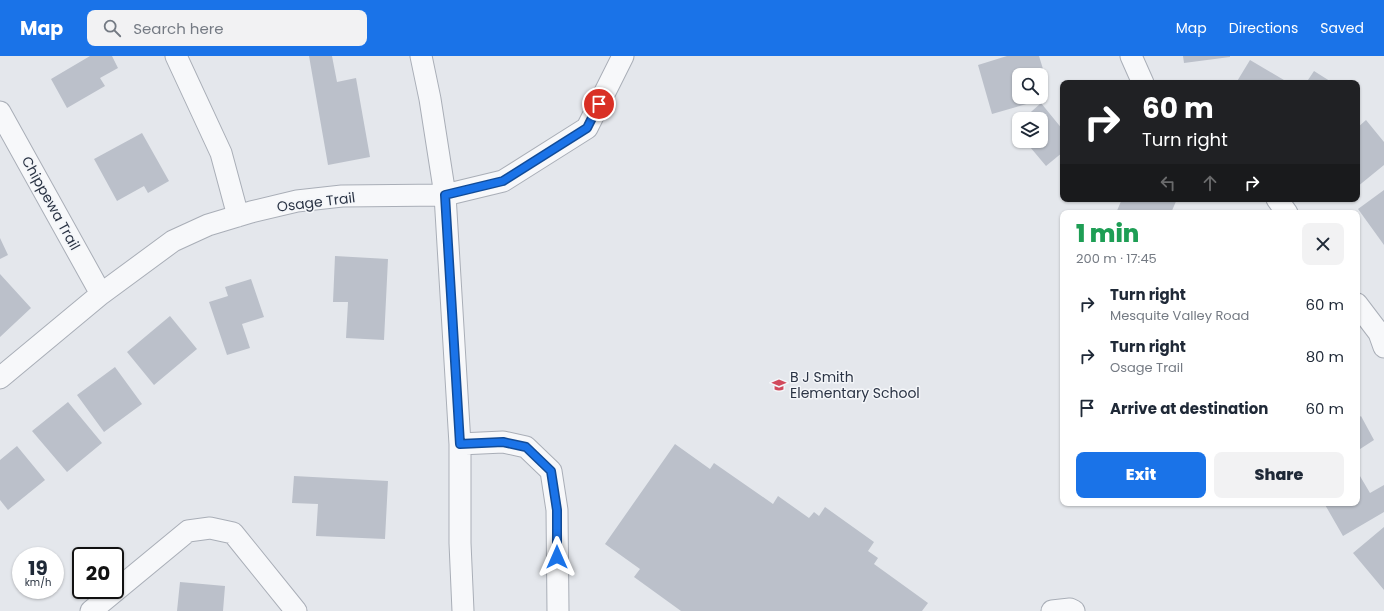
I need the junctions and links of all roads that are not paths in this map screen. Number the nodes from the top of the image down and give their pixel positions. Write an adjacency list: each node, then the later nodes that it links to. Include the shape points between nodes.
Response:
1 (176, 56): 8 (street, via 221,153)
2 (421, 56): 7 (street)
3 (623, 56): 7 (street, Osage Trail, via 587,128 503,181)
4 (1132, 56): 5 (street)
5 (1142, 80)
6 (0, 112): 9 (street, Chippewa Trail)
7 (445, 195): 8 (street, Osage Trail, via 342,196 297,201); 13 (street)
8 (238, 216): 9 (street, Osage Trail, via 208,225 173,242)
9 (101, 294): 12 (street, Osage Trail)
10 (1360, 308): 11 (street, via 1379,333)
11 (1384, 347)
12 (0, 378)
13 (460, 444): 16 (street); 17 (street, via 503,442 526,447 551,471 557,510)
14 (91, 611): 15 (street, via 188,531 210,528 233,533)
15 (296, 611)
16 (463, 611)
17 (558, 611)
18 (1052, 611): 19 (street)
19 (1074, 611)

